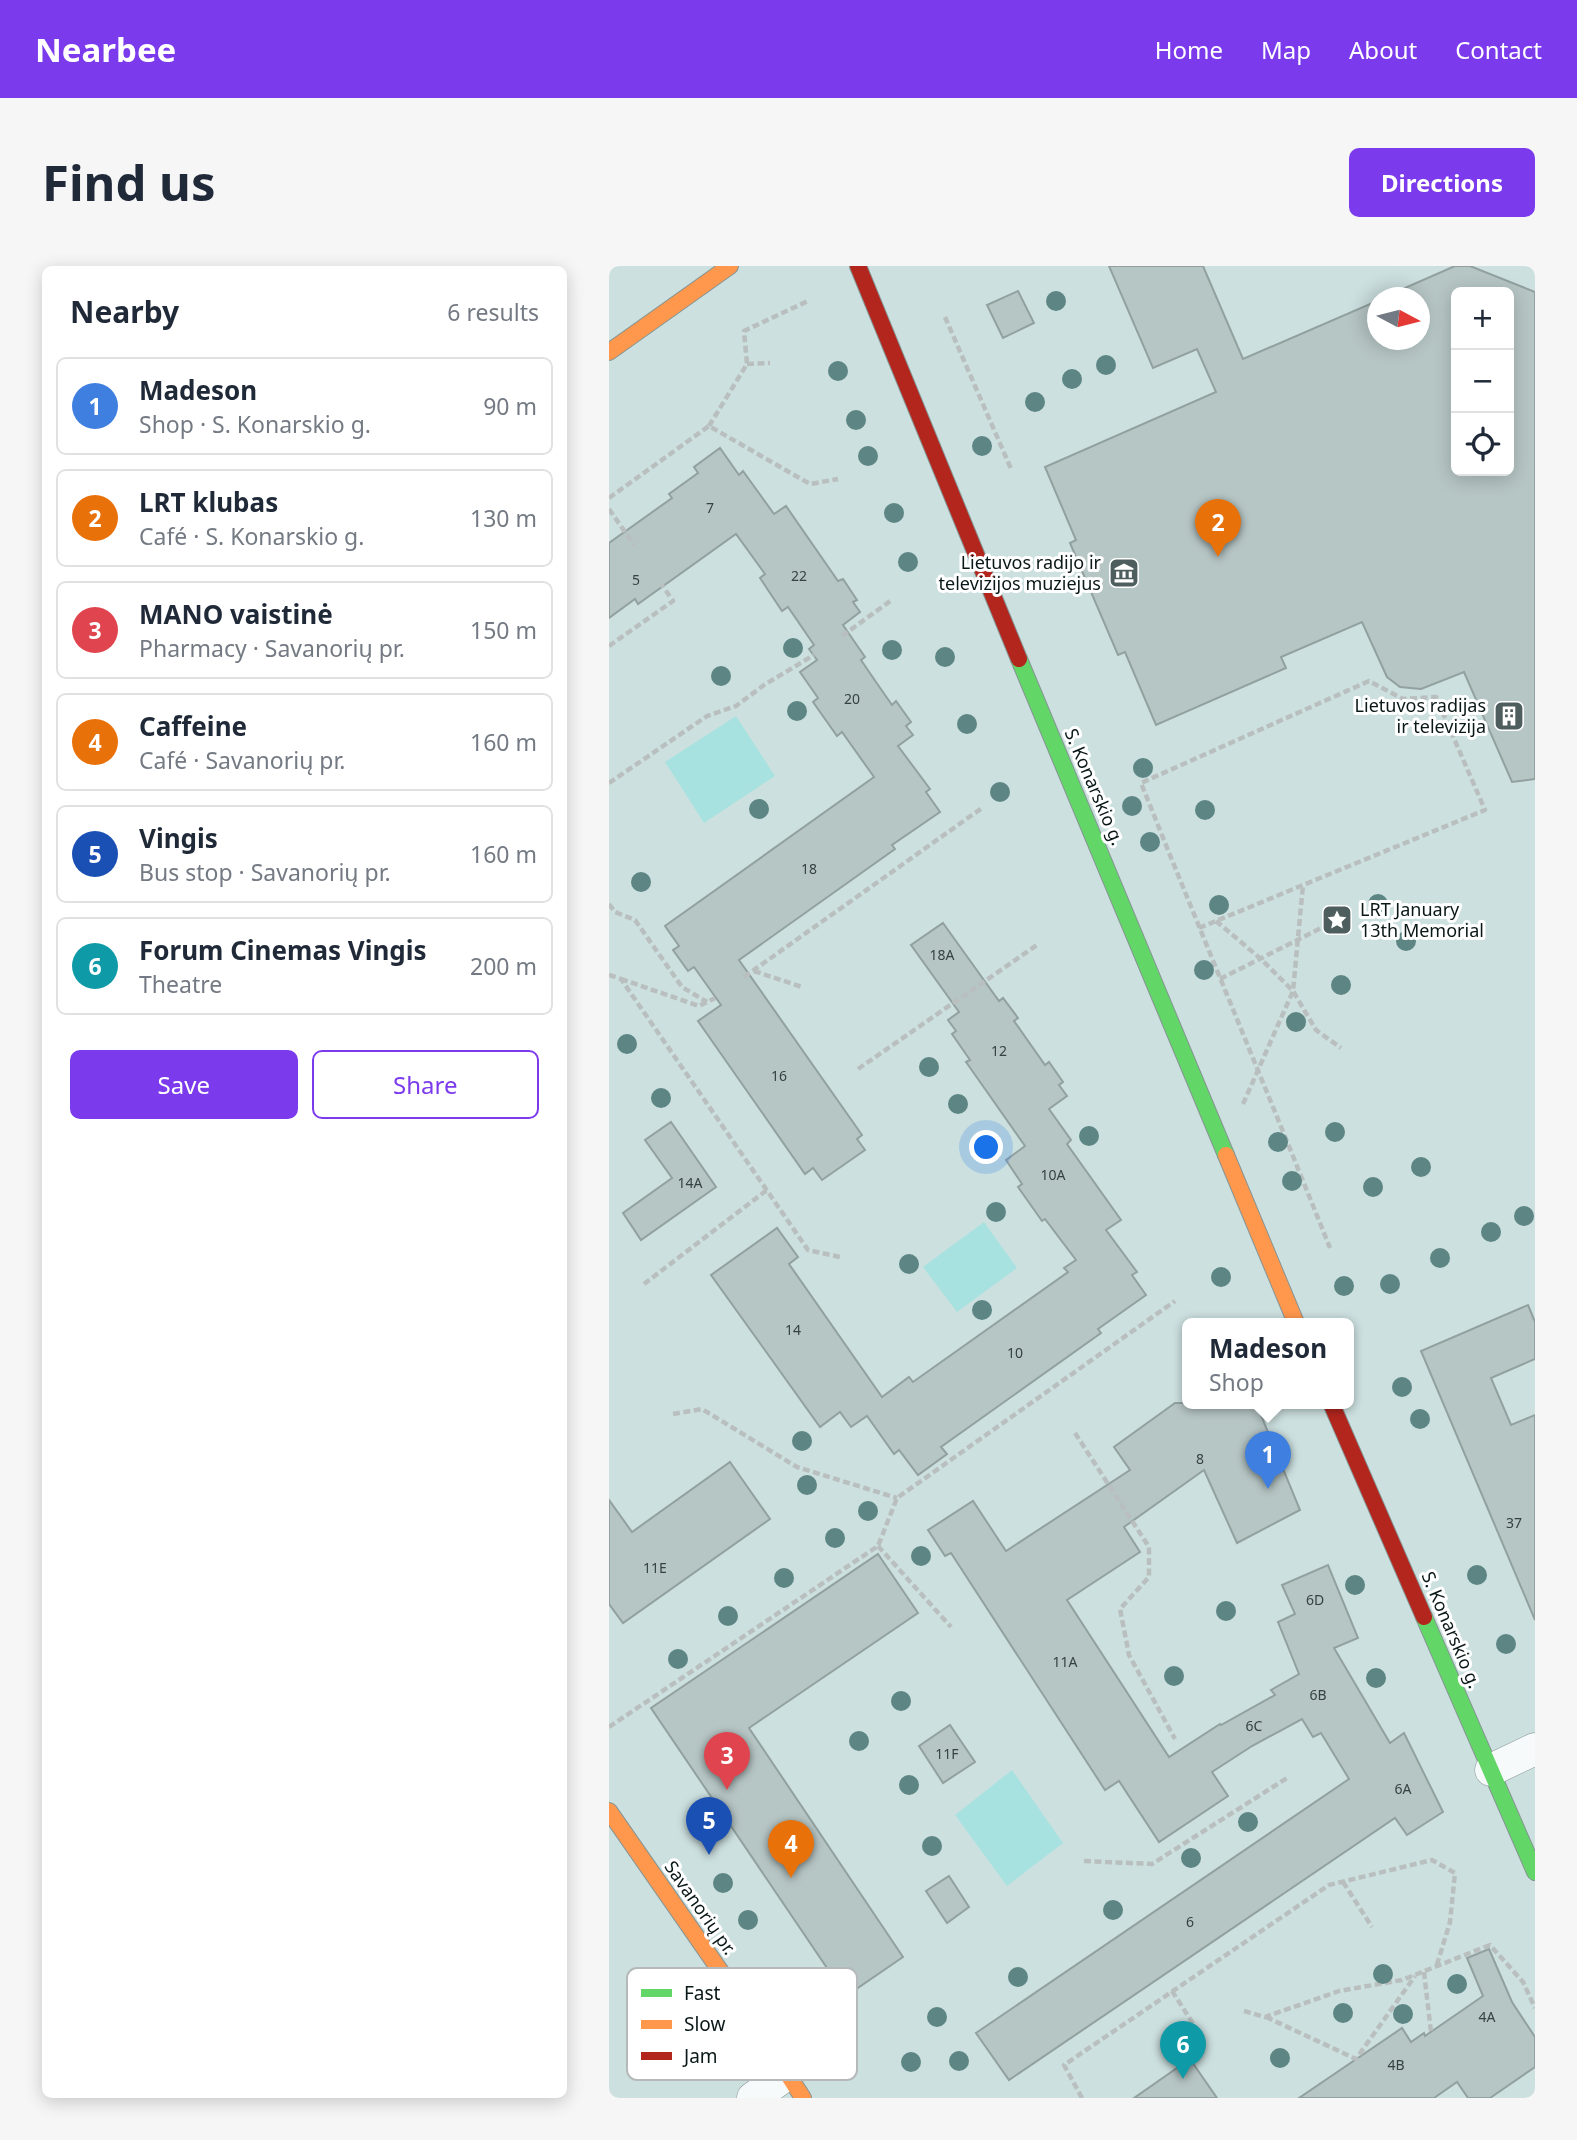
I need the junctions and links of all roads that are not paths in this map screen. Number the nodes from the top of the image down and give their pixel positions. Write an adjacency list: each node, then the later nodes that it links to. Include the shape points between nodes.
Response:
1 (730, 266): 3 (street)
2 (858, 266): 4 (street, S. Konarskio g.)
3 (609, 352)
4 (1294, 1318)
5 (1334, 1409): 7 (street, S. Konarskio g.)
6 (1535, 1749): 7 (street)
7 (1491, 1770): 9 (street, S. Konarskio g.)
8 (609, 1811): 10 (street, Savanorių pr.)
9 (1535, 1872)
10 (718, 1968)
11 (795, 2086): 12 (street)
12 (753, 2098)

